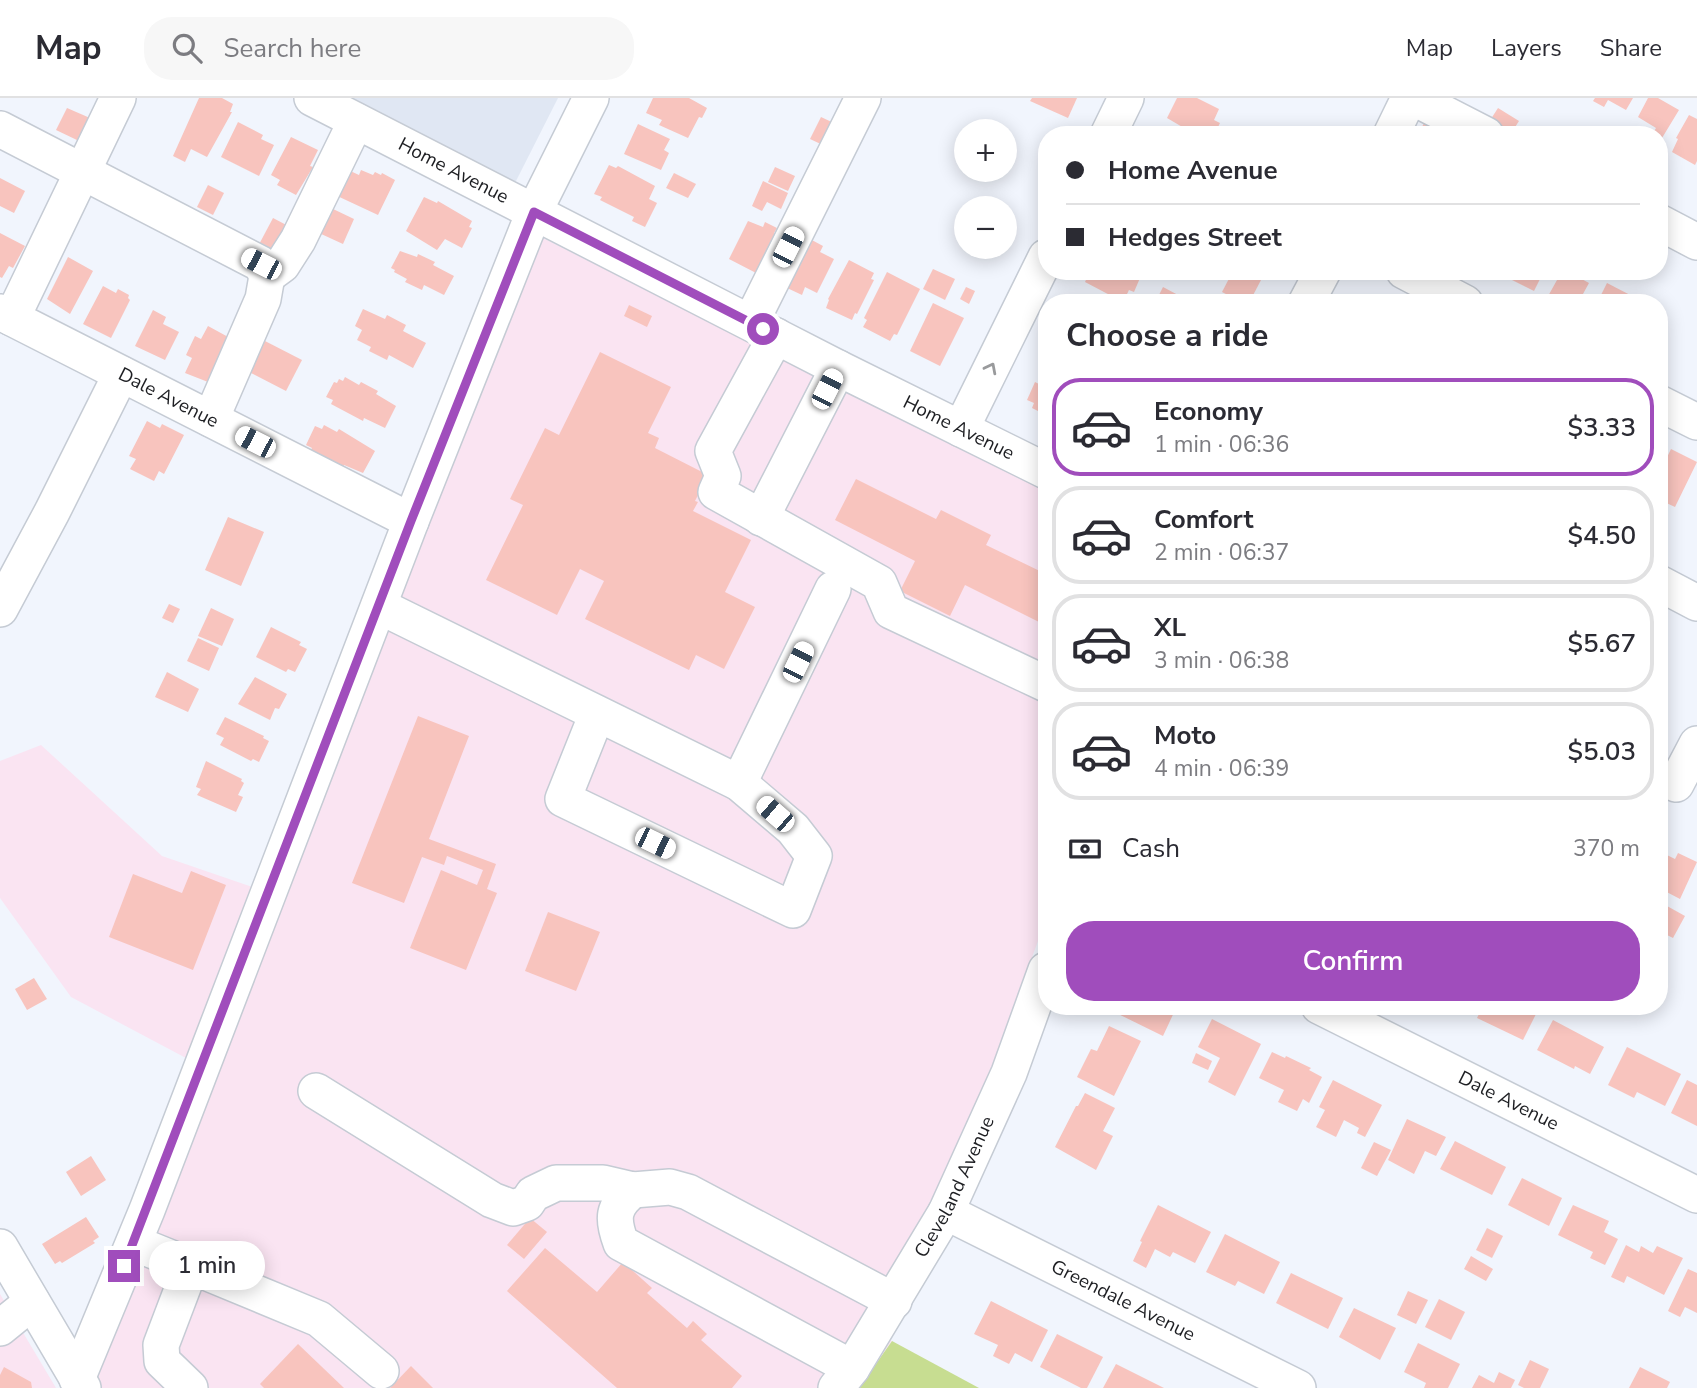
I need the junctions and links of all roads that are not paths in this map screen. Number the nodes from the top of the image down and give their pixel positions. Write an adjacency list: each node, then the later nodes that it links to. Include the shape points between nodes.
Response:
1 (118, 98): 11 (street)
2 (312, 98): 7 (street, Home Avenue)
3 (591, 98): 12 (street)
4 (863, 98): 20 (street)
5 (1126, 98): 8 (street)
6 (1401, 107): 9 (street)
7 (356, 121): 12 (street, Home Avenue); 16 (street, via 298,240 282,265)
8 (1112, 126)
9 (1459, 126)
10 (0, 129): 11 (street)
11 (83, 171): 16 (street, via 261,264); 19 (street)
12 (534, 212): 20 (street, Home Avenue); 29 (street)
13 (1668, 227): 14 (street)
14 (1697, 242)
15 (1038, 273): 26 (street, one-way to 15)
16 (267, 276): 24 (street, via 263,299)
17 (1421, 280): 18 (street)
18 (1448, 294)
19 (4, 315): 22 (street, Dale Avenue)
20 (763, 329): 21 (street, Home Avenue); 28 (street, via 713,451 723,476 716,492)
21 (838, 368): 26 (street, Home Avenue); 28 (street)
22 (121, 374): 24 (street, Dale Avenue); 34 (street)
23 (1668, 408): 25 (street)
24 (211, 419): 29 (street, Dale Avenue)
25 (1697, 422)
26 (961, 429): 27 (street, Home Avenue)
27 (1038, 467)
28 (761, 518): 35 (street, via 879,583 891,611)
29 (411, 521): 33 (street)
30 (1668, 588): 32 (street)
31 (833, 589): 38 (street)
32 (1697, 603)
33 (379, 606): 36 (street); 46 (street)
34 (0, 609)
35 (1038, 680)
36 (597, 714): 38 (street); 38 (street, via 563,799 793,909 814,856 793,830)
37 (1697, 744): 39 (street)
38 (739, 783)
39 (1677, 784)
40 (1038, 992): 45 (street, Cleveland Avenue, via 1009,1073)
41 (1337, 1015): 44 (street, Dale Avenue)
42 (316, 1091): 43 (street, via 469,1188 513,1208 556,1183 603,1183)
43 (633, 1190): 49 (street, via 670,1187 688,1192); 53 (street, via 617,1209 614,1225 621,1243)
44 (1697, 1195)
45 (946, 1212): 49 (street, Cleveland Avenue); 56 (street, Greendale Avenue)
46 (134, 1244): 48 (street); 54 (street)
47 (0, 1247): 50 (street)
48 (191, 1266): 52 (street, via 319,1319); 55 (street, via 161,1345 162,1361)
49 (894, 1301): 53 (street, Cleveland Avenue)
50 (32, 1302): 51 (street); 54 (street)
51 (0, 1328)
52 (381, 1371)
53 (844, 1378)
54 (80, 1383)
55 (190, 1388)
56 (1298, 1388)

